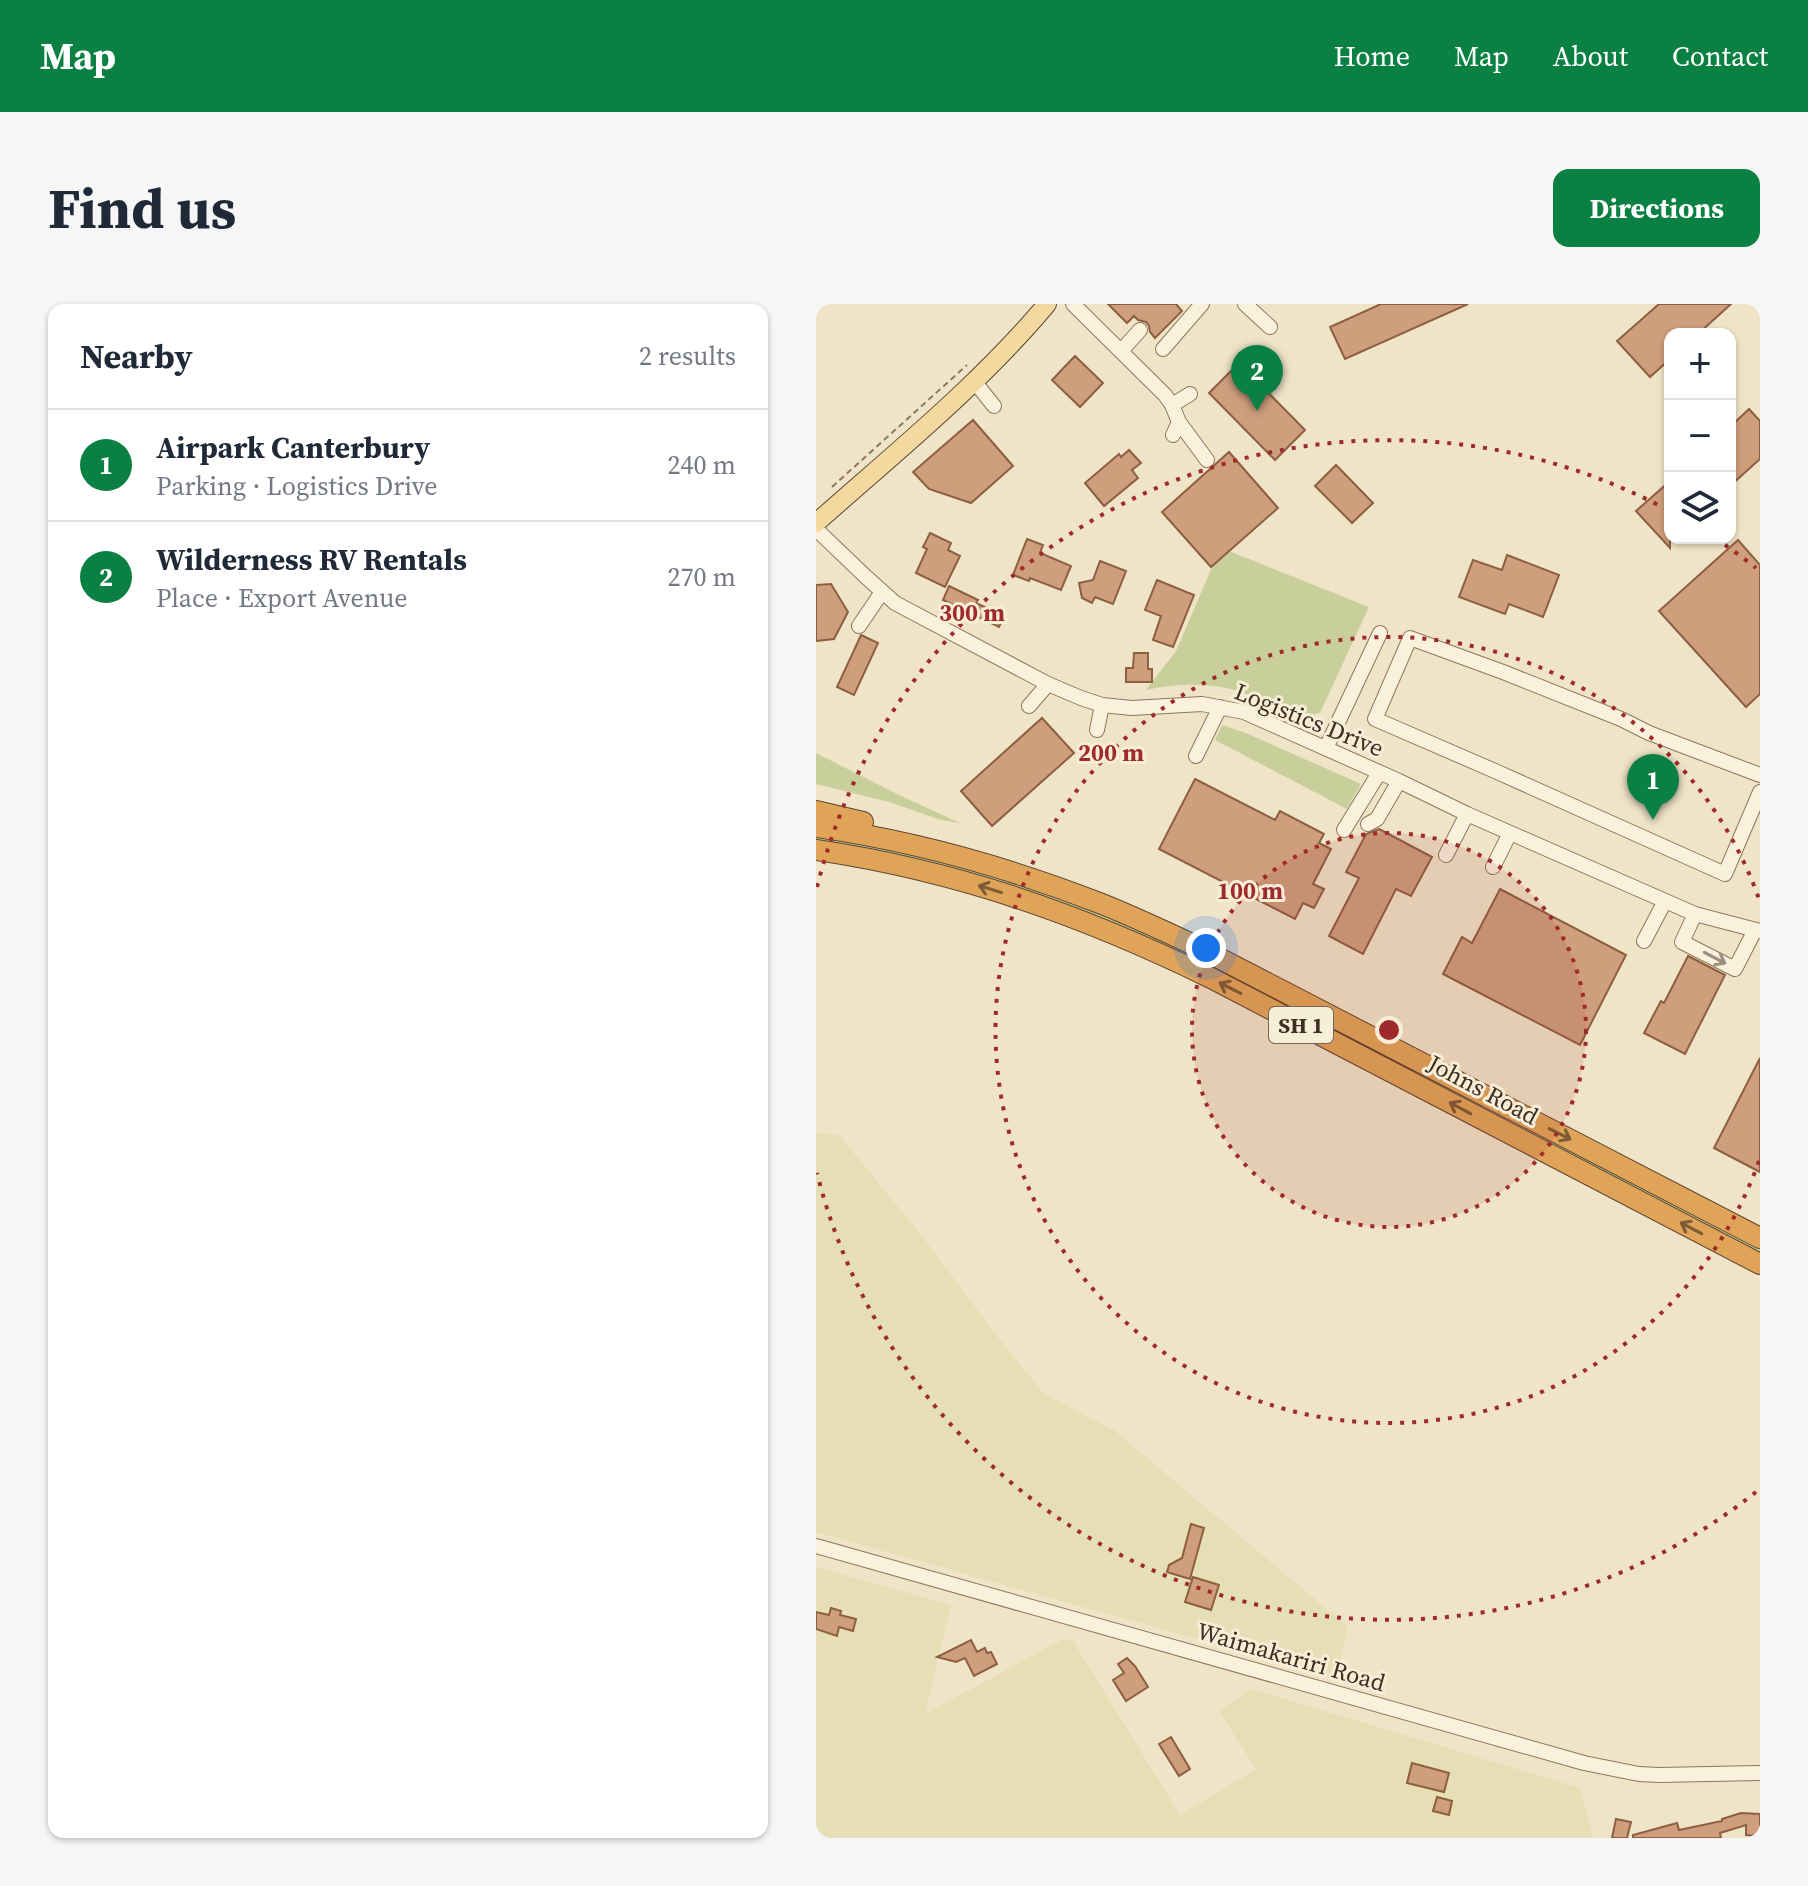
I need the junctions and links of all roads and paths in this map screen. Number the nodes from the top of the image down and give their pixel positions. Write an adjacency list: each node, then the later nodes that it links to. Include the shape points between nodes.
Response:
1 (1047, 304): 9 (main road, via 1021,334)
2 (1073, 304): 8 (street)
3 (1202, 304): 7 (street)
4 (1245, 304): 5 (street)
5 (1270, 327)
6 (1140, 330): 8 (street)
7 (1163, 349)
8 (1122, 350): 11 (street)
9 (972, 372): 12 (street); 14 (path); 15 (main road)
10 (1190, 394): 11 (street)
11 (1172, 405): 13 (street, via 1176,428)
12 (994, 406)
13 (1207, 460)
14 (825, 493)
15 (816, 526): 16 (street, Logistics Drive)
16 (882, 592): 17 (street); 19 (street, Logistics Drive)
17 (859, 626)
18 (1380, 633): 24 (street)
19 (1048, 684): 20 (street, Logistics Drive); 21 (street)
20 (1102, 705): 22 (street, Logistics Drive); 23 (street)
21 (1029, 706)
22 (1220, 707): 24 (street, Logistics Drive); 25 (street)
23 (1097, 730)
24 (1326, 748): 26 (street, Logistics Drive)
25 (1196, 756)
26 (1379, 773): 28 (street, Logistics Drive); 34 (street)
27 (1760, 775): 29 (street, via 1410,638 1375,719 1725,874)
28 (1399, 781): 31 (street, Logistics Drive); 32 (street, via 1377,819)
29 (1760, 792)
30 (816, 811): 43 (highway, via 975,850 1084,885)
31 (1467, 814): 35 (street, Logistics Drive); 37 (street)
32 (1368, 824)
33 (816, 827): 43 (highway, Johns Road / SH 1, via 992,865 1105,905)
34 (1344, 830)
35 (1510, 833): 38 (street); 39 (street, Logistics Drive)
36 (816, 850): 45 (highway, Johns Road / SH 1, one-way to 36, via 1124,937 984,887)
37 (1446, 855)
38 (1493, 867)
39 (1665, 901): 40 (street, Logistics Drive); 42 (street)
40 (1695, 914): 41 (street, Logistics Drive); 41 (street, one-way to 41, via 1682,942 1735,969)
41 (1758, 930)
42 (1644, 941)
43 (1192, 944): 44 (highway, Johns Road / SH 1, one-way to 44)
44 (1760, 1238)
45 (1760, 1264)
46 (816, 1546): 47 (street, Waimakariri Road, via 1584,1763 1659,1775)
47 (1760, 1773)

